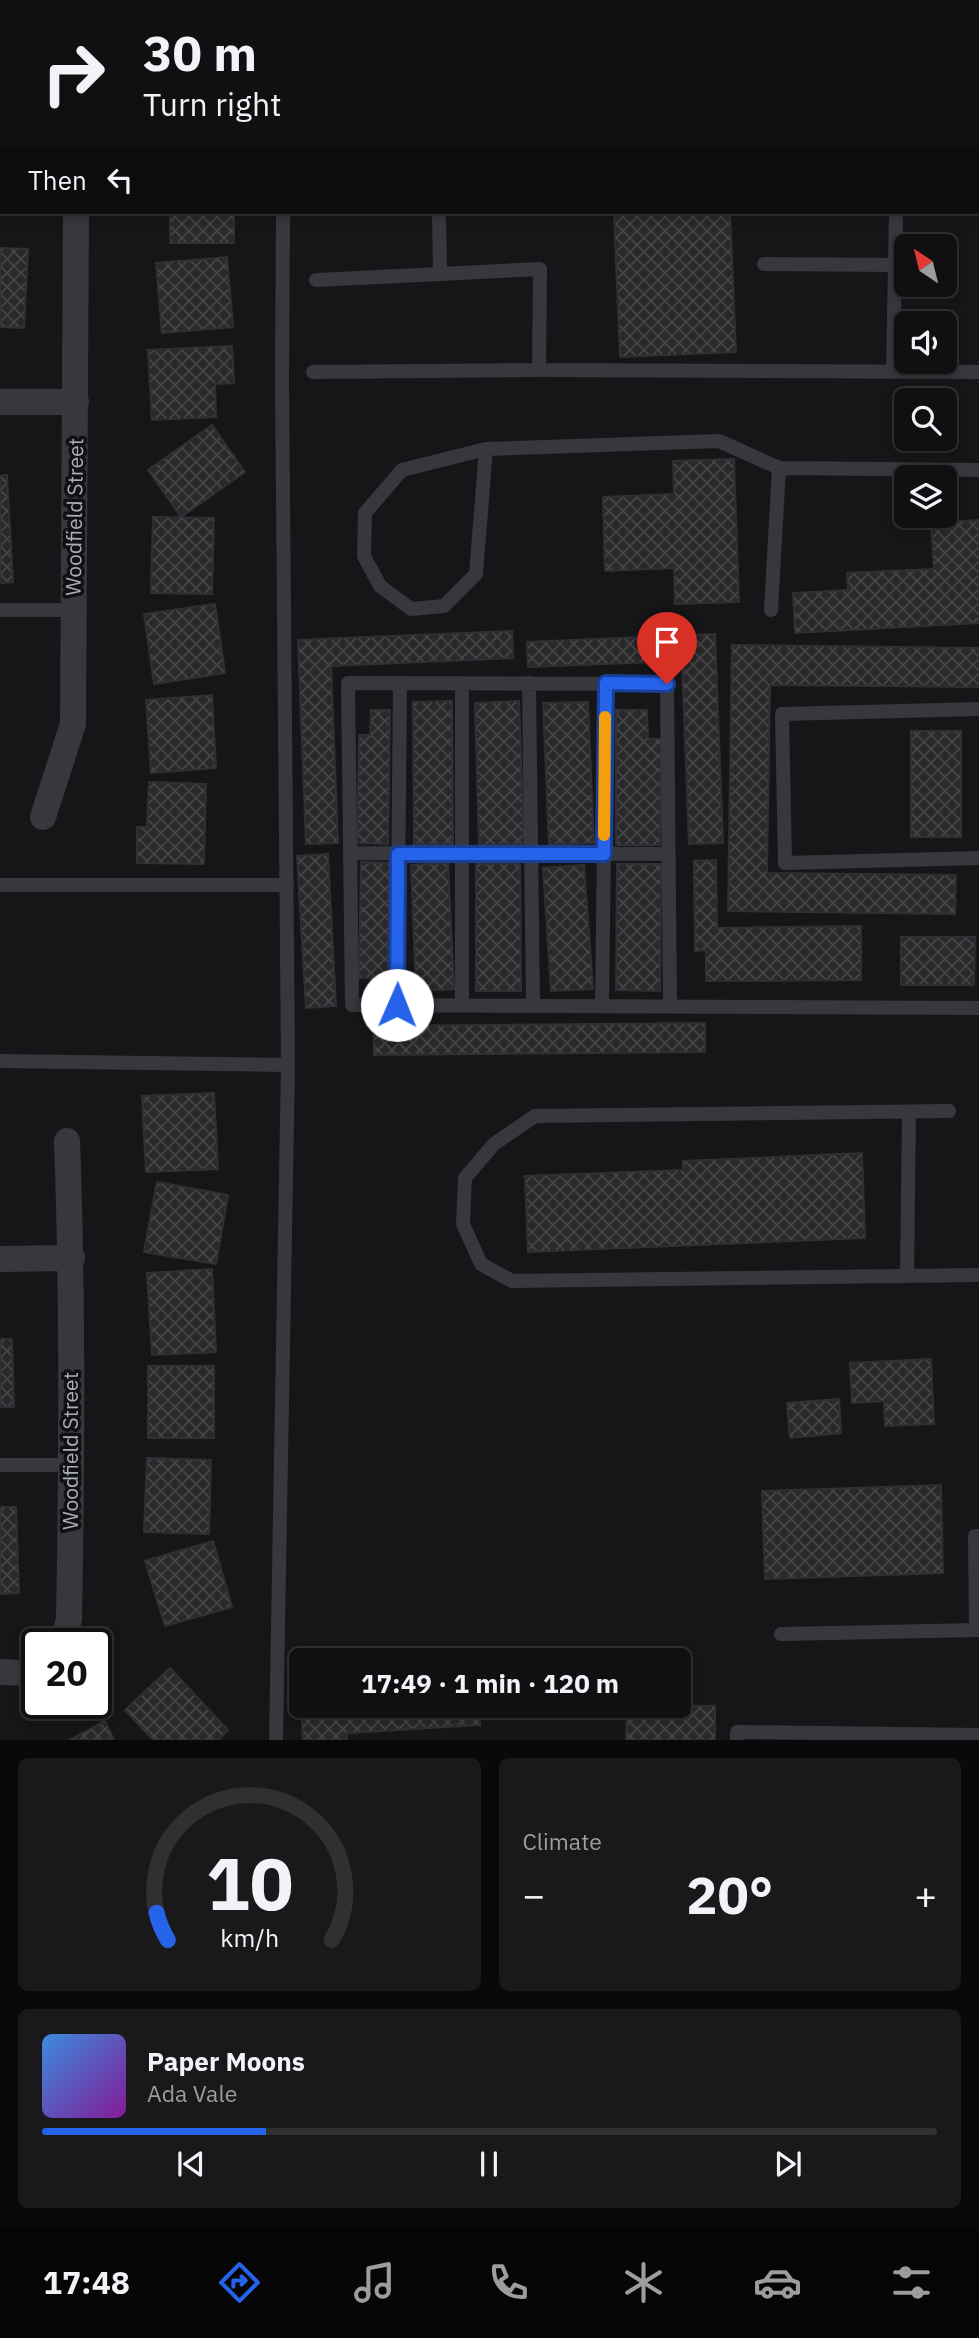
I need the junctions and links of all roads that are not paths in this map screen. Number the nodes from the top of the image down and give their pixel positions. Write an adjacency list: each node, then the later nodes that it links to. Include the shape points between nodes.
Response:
1 (76, 214): 16 (street, Woodfield Street)
2 (283, 214): 37 (lane)
3 (439, 214): 8 (lane)
4 (896, 214): 5 (lane)
5 (896, 234)
6 (764, 264): 7 (lane)
7 (894, 265)
8 (440, 274): 9 (lane); 11 (lane, via 540,269)
9 (316, 280)
10 (894, 298): 13 (lane)
11 (539, 370): 12 (lane); 13 (lane)
12 (313, 372)
13 (893, 372): 14 (lane)
14 (979, 372)
15 (0, 402): 16 (street)
16 (76, 402): 21 (street, Woodfield Street)
17 (486, 449): 17 (lane, via 402,470 365,513 364,556 380,586 411,609 444,607 476,574); 18 (lane, via 719,441)
18 (779, 468): 19 (lane); 22 (lane)
19 (979, 470)
20 (0, 610): 21 (lane)
21 (74, 610): 28 (street, Woodfield Street, via 73,724)
22 (771, 610)
23 (400, 683): 24 (lane); 29 (lane, via 348,683); 30 (lane)
24 (462, 683): 25 (lane); 31 (lane)
25 (529, 683): 26 (lane); 32 (lane)
26 (606, 683): 33 (lane); 34 (lane, via 667,684)
27 (979, 709): 35 (lane, via 782,714 785,863)
28 (43, 817)
29 (350, 853): 30 (lane); 38 (lane, via 352,1005)
30 (398, 854): 31 (lane); 38 (lane)
31 (462, 854): 32 (lane); 39 (lane)
32 (531, 854): 33 (lane); 40 (lane)
33 (604, 854): 34 (lane); 41 (lane)
34 (668, 854): 42 (lane)
35 (979, 858)
36 (0, 885): 37 (lane)
37 (287, 885): 45 (lane)
38 (397, 1005): 39 (lane)
39 (462, 1005): 40 (lane)
40 (533, 1005): 41 (lane)
41 (602, 1006): 42 (lane)
42 (670, 1006): 43 (lane)
43 (979, 1008)
44 (0, 1061): 45 (lane)
45 (288, 1065): 62 (lane)
46 (949, 1111): 47 (lane)
47 (909, 1112): 52 (lane); 52 (lane, via 535,1116 494,1144 465,1178 463,1224 481,1264 512,1281)
48 (67, 1141): 49 (street, Woodfield Street)
49 (72, 1258): 50 (street); 54 (street, Woodfield Street)
50 (0, 1259)
51 (979, 1275): 52 (lane)
52 (907, 1276)
53 (0, 1465): 54 (lane)
54 (72, 1465): 56 (street, Woodfield Street)
55 (979, 1536): 57 (lane, via 975,1536)
56 (67, 1628)
57 (977, 1630): 58 (lane)
58 (781, 1634)
59 (0, 1672): 60 (street)
60 (21, 1673)
61 (979, 1735): 63 (lane, via 737,1732)
62 (276, 1740)
63 (737, 1740)

